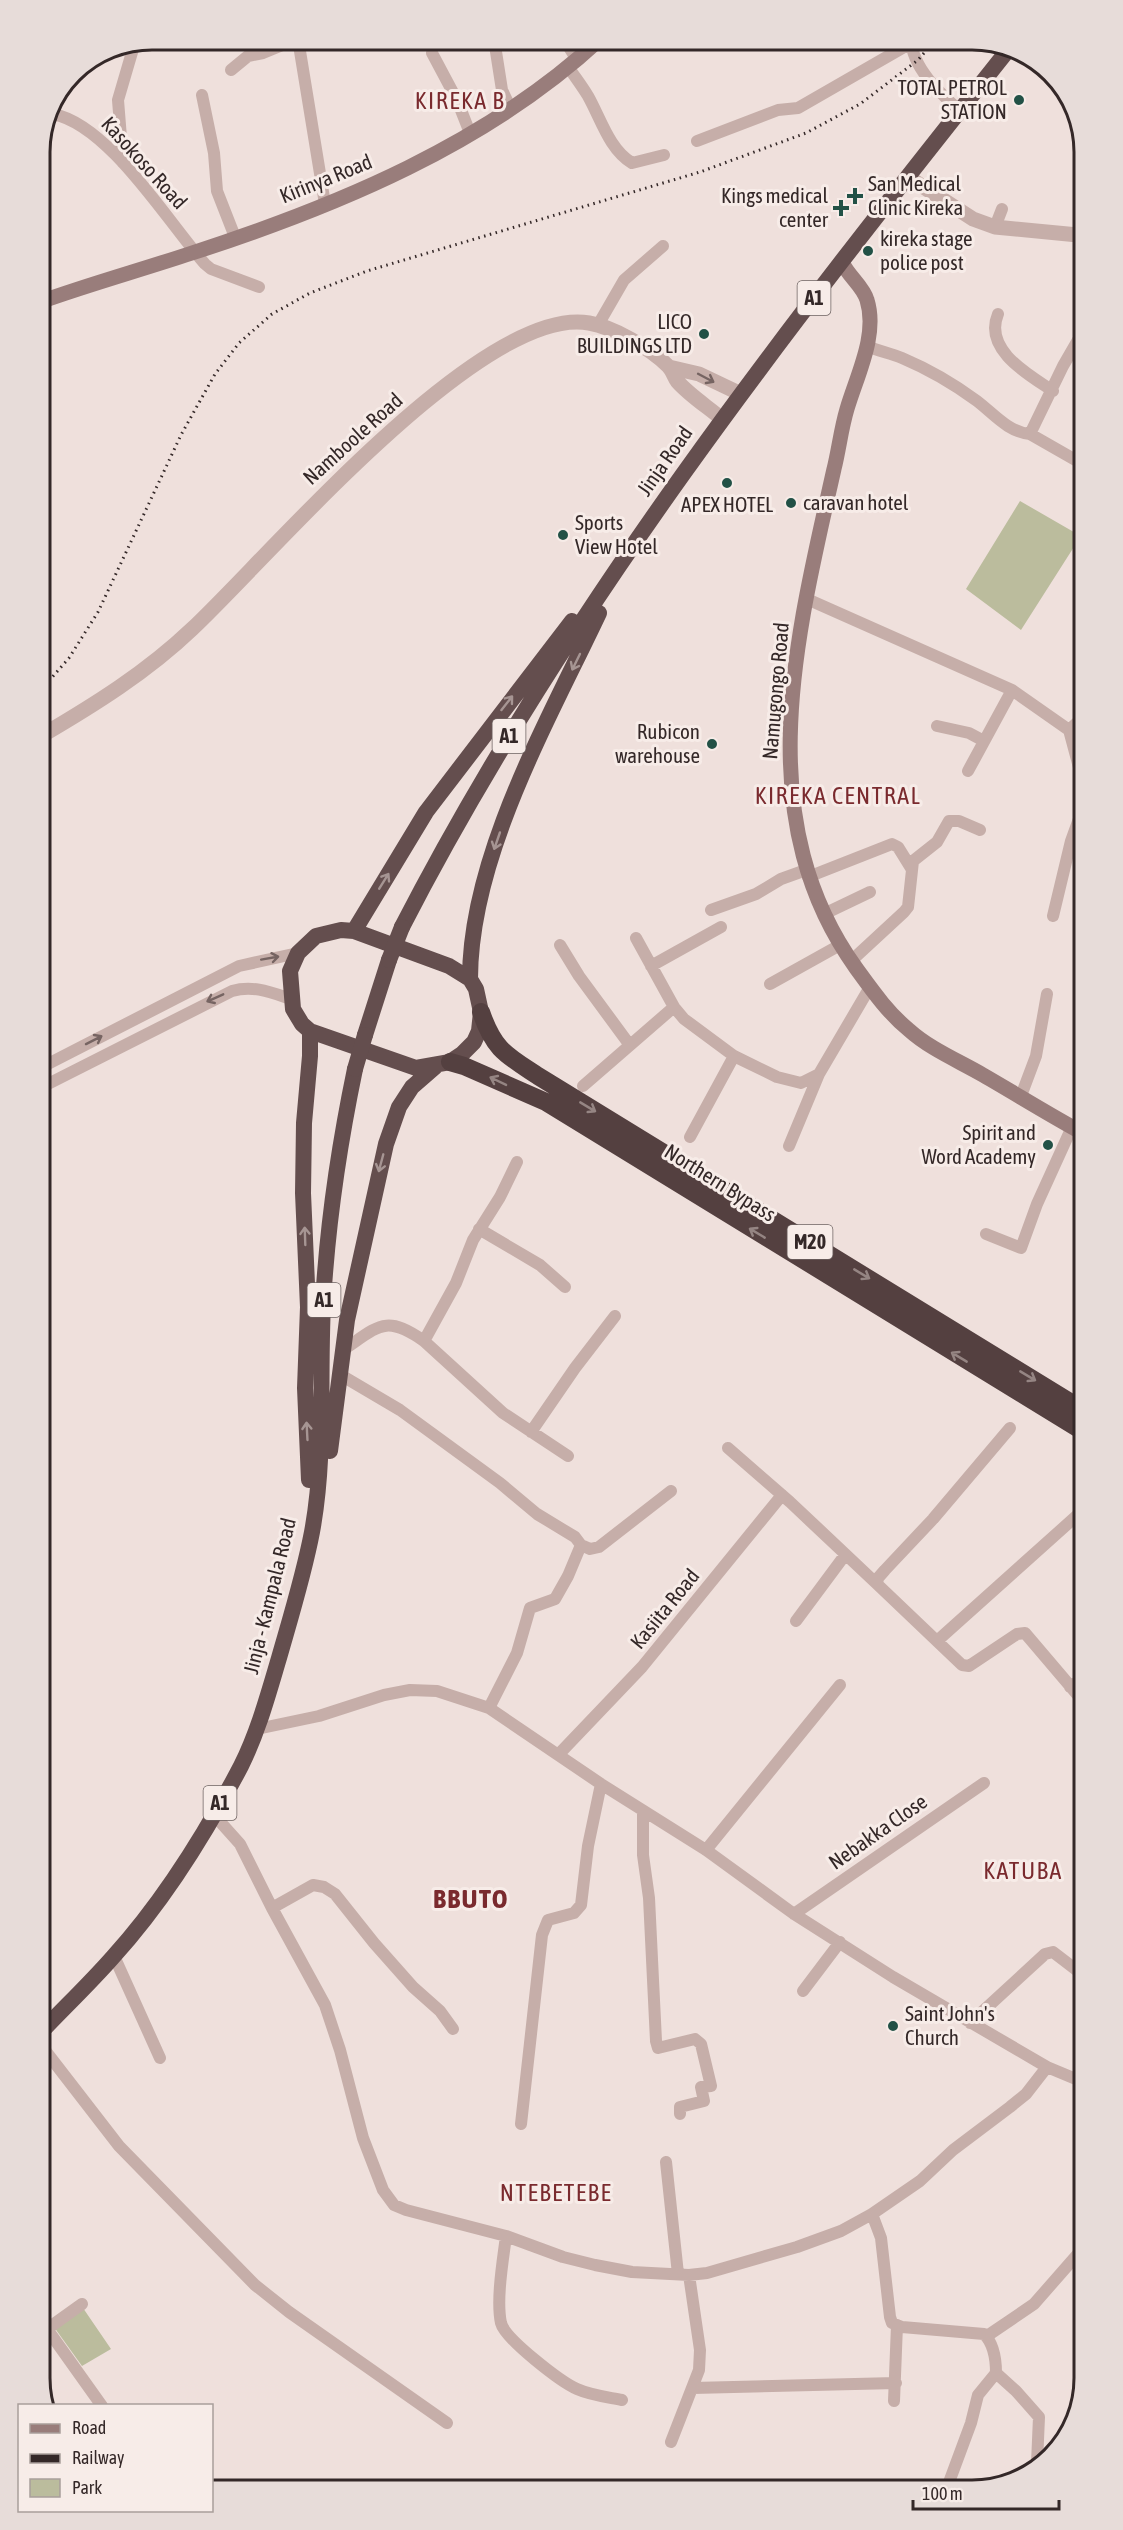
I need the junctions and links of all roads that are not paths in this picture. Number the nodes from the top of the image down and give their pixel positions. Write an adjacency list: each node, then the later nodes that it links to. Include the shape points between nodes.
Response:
1 (270, 50): 12 (street, via 248,56)
2 (299, 50): 22 (street)
3 (496, 50): 14 (street, via 502,90)
4 (568, 50): 11 (street)
5 (588, 50): 11 (main road, Kirinya Road)
6 (896, 50): 18 (street, via 798,108 778,110)
7 (915, 50): 15 (street, via 926,75)
8 (132, 51): 20 (street, via 118,100)
9 (432, 53): 17 (street)
10 (1004, 55): 15 (highway, Jinja Road / A1)
11 (573, 64): 14 (main road, Kirinya Road); 19 (street, via 611,142 623,158 632,163)
12 (231, 70)
13 (202, 95): 26 (street, via 217,191)
14 (511, 109): 17 (main road, Kirinya Road)
15 (960, 111): 21 (highway, Jinja Road / A1)
16 (57, 115): 20 (street, Kasokoso Road, via 84,126)
17 (470, 133): 22 (main road, Kirinya Road, via 398,172)
18 (697, 141)
19 (664, 155)
20 (123, 163): 28 (street, Kasokoso Road)
21 (908, 177): 24 (street, via 973,219); 29 (highway, Jinja Road / A1)
22 (325, 204): 26 (main road, Kirinya Road)
23 (1002, 209): 24 (street)
24 (995, 227): 25 (street)
25 (1074, 235)
26 (235, 237): 28 (main road, Kirinya Road)
27 (663, 246): 33 (street, via 624,280)
28 (195, 252): 30 (street, Kasokoso Road, via 211,269); 31 (main road, Kirinya Road)
29 (842, 262): 34 (main road, Namugongo Road, via 867,299); 38 (highway, Jinja Road / A1)
30 (258, 287)
31 (50, 299)
32 (998, 314): 37 (street, via 997,332 1006,355)
33 (598, 325): 36 (street, Namboole Road, via 625,336); 48 (street, Namboole Road, via 563,322 543,328 500,349 456,378 350,468 185,636 105,698)
34 (867, 346): 40 (street, via 950,381 989,414); 43 (main road, Namugongo Road, via 842,429)
35 (1074, 347): 37 (street)
36 (669, 367): 38 (street, one-way to 38, via 699,374); 39 (street, Namboole Road, via 678,381)
37 (1053, 391): 40 (street)
38 (741, 394): 39 (highway, Jinja Road / A1)
39 (722, 419): 42 (highway, Jinja Road / A1)
40 (1030, 435): 41 (street)
41 (1074, 459)
42 (628, 552): 61 (highway, one-way to 42, via 445,785); 68 (highway, one-way to 68, via 510,803 484,885 470,957); 80 (highway, Jinja Road / A1, bridge, via 451,832 402,927)
43 (807, 599): 44 (street); 55 (main road, Namugongo Road, via 794,681 789,760 792,804)
44 (1012, 690): 47 (street); 49 (street)
45 (1074, 725): 47 (street)
46 (937, 726): 49 (street, via 969,733)
47 (1069, 730): 50 (street)
48 (50, 731)
49 (984, 741): 51 (street)
50 (1074, 749)
51 (968, 771)
52 (980, 830): 54 (street, via 949,821 937,842 918,856)
53 (1074, 833): 59 (street)
54 (911, 868): 55 (street, via 892,844); 66 (street, via 908,907)
55 (807, 874): 57 (street, via 782,879 756,894); 58 (main road, Namugongo Road)
56 (870, 892): 58 (street)
57 (711, 910)
58 (824, 914): 64 (main road, Namugongo Road)
59 (1053, 916)
60 (721, 927): 67 (street)
61 (354, 931): 65 (highway, via 335,930 316,936); 68 (highway, via 449,966)
62 (636, 938): 67 (street)
63 (560, 945): 76 (street)
64 (840, 945): 66 (main road, Namugongo Road); 69 (street)
65 (298, 953): 72 (highway, via 290,971); 78 (street, one-way to 65, via 239,966)
66 (851, 961): 70 (main road, Namugongo Road)
67 (651, 966): 73 (street)
68 (470, 979): 74 (highway)
69 (770, 984)
70 (870, 987): 81 (street); 84 (main road, Namugongo Road, via 912,1033)
71 (1047, 994): 84 (street, via 1036,1056)
72 (291, 999): 75 (highway, via 295,1014); 82 (street, one-way to 82, via 256,987 232,991)
73 (674, 1007): 76 (street); 77 (street)
74 (481, 1012): 79 (highway, via 474,1042); 97 (highway, Northern Bypass / M20, one-way to 97, via 495,1045 530,1071)
75 (310, 1031): 79 (highway, via 416,1068); 106 (highway, one-way to 75, via 305,1388 308,1307 303,1193)
76 (629, 1044): 83 (street)
77 (734, 1056): 81 (street, via 777,1077 801,1083); 87 (street)
78 (50, 1063)
79 (444, 1064): 95 (highway, one-way to 95, via 423,1076 399,1107 386,1144); 98 (highway, Northern Bypass / M20, one-way to 79, via 546,1102 473,1070)
80 (355, 1069): 106 (highway, Jinja - Kampala Road / A1, via 337,1169 324,1288 321,1444)
81 (819, 1074): 88 (street)
82 (50, 1083)
83 (583, 1086)
84 (1021, 1096): 85 (main road, Namugongo Road)
85 (1074, 1128)
86 (1074, 1133): 91 (street, via 1037,1204 1021,1248)
87 (690, 1137)
88 (789, 1146)
89 (517, 1162): 90 (street)
90 (479, 1229): 92 (street, via 532,1260); 94 (street, via 456,1283)
91 (986, 1234)
92 (565, 1287)
93 (615, 1316): 100 (street)
94 (424, 1341): 95 (street, via 393,1324 385,1324); 100 (street, via 502,1413)
95 (343, 1350): 96 (highway)
96 (339, 1374): 106 (highway, via 326,1480); 107 (street, via 399,1410 537,1514 575,1537)
97 (1074, 1404)
98 (1074, 1425)
99 (1010, 1428): 109 (street, via 878,1578)
100 (531, 1432): 102 (street)
101 (728, 1448): 104 (street)
102 (568, 1456)
103 (671, 1491): 107 (street, via 599,1547)
104 (782, 1495): 108 (street); 118 (street, Kasiita Road, via 642,1667)
105 (1074, 1518): 111 (street)
106 (312, 1532): 117 (highway, Jinja - Kampala Road / A1)
107 (580, 1545): 116 (street, via 555,1599 530,1608 517,1653)
108 (844, 1555): 109 (street); 110 (street)
109 (877, 1584): 111 (street)
110 (796, 1621)
111 (937, 1641): 114 (street, via 962,1665 969,1666 1017,1634 1025,1633)
112 (1074, 1684): 114 (street)
113 (840, 1685): 123 (street)
114 (1070, 1687): 115 (street)
115 (1074, 1691)
116 (489, 1708): 117 (street, via 436,1691 410,1690); 118 (street)
117 (257, 1729): 122 (highway, Jinja - Kampala Road / A1)
118 (559, 1754): 120 (street)
119 (984, 1783): 125 (street, Nebakka Close)
120 (602, 1785): 121 (street); 138 (street, via 588,1846 581,1905 574,1913 548,1920 542,1935)
121 (643, 1811): 123 (street); 137 (street, via 656,2041 658,2048 695,2039 700,2044 711,2086 701,2087 704,2101 680,2107)
122 (214, 1815): 124 (street, via 240,1844); 127 (highway, Jinja - Kampala Road / A1, via 176,1874)
123 (706, 1850): 125 (street)
124 (272, 1908): 132 (street, via 314,1885 335,1894); 141 (street, via 325,2005 363,2138 388,2199 406,2210)
125 (794, 1914): 126 (street)
126 (840, 1942): 129 (street); 131 (street)
127 (114, 1956): 130 (highway, Jinja - Kampala Road / A1); 134 (street)
128 (1074, 1969): 131 (street, via 1053,1952 1045,1954)
129 (803, 1990)
130 (50, 2023)
131 (970, 2023): 135 (street)
132 (453, 2029)
133 (50, 2056): 155 (street, via 119,2146 255,2285)
134 (160, 2058)
135 (1047, 2067): 136 (street); 140 (street, via 1026,2094 953,2150 920,2181)
136 (1074, 2078)
137 (680, 2114)
138 (521, 2124)
139 (666, 2162): 143 (street)
140 (872, 2214): 143 (street, via 841,2231 797,2247 707,2273); 146 (street, via 881,2238 890,2316)
141 (506, 2236): 143 (street, via 595,2265); 152 (street, via 500,2314 505,2332 568,2385)
142 (1074, 2258): 148 (street, via 1034,2304)
143 (683, 2275): 151 (street, via 700,2350)
144 (82, 2304): 145 (street)
145 (50, 2324)
146 (897, 2325): 148 (street); 150 (street)
147 (50, 2333): 154 (street)
148 (987, 2336): 149 (street)
149 (996, 2373): 157 (street, via 1039,2417); 158 (street, via 978,2395)
150 (896, 2383): 151 (street); 153 (street)
151 (693, 2388): 156 (street)
152 (622, 2400)
153 (894, 2401)
154 (101, 2404)
155 (447, 2424)
156 (672, 2442)
157 (1038, 2456)
158 (950, 2480)

